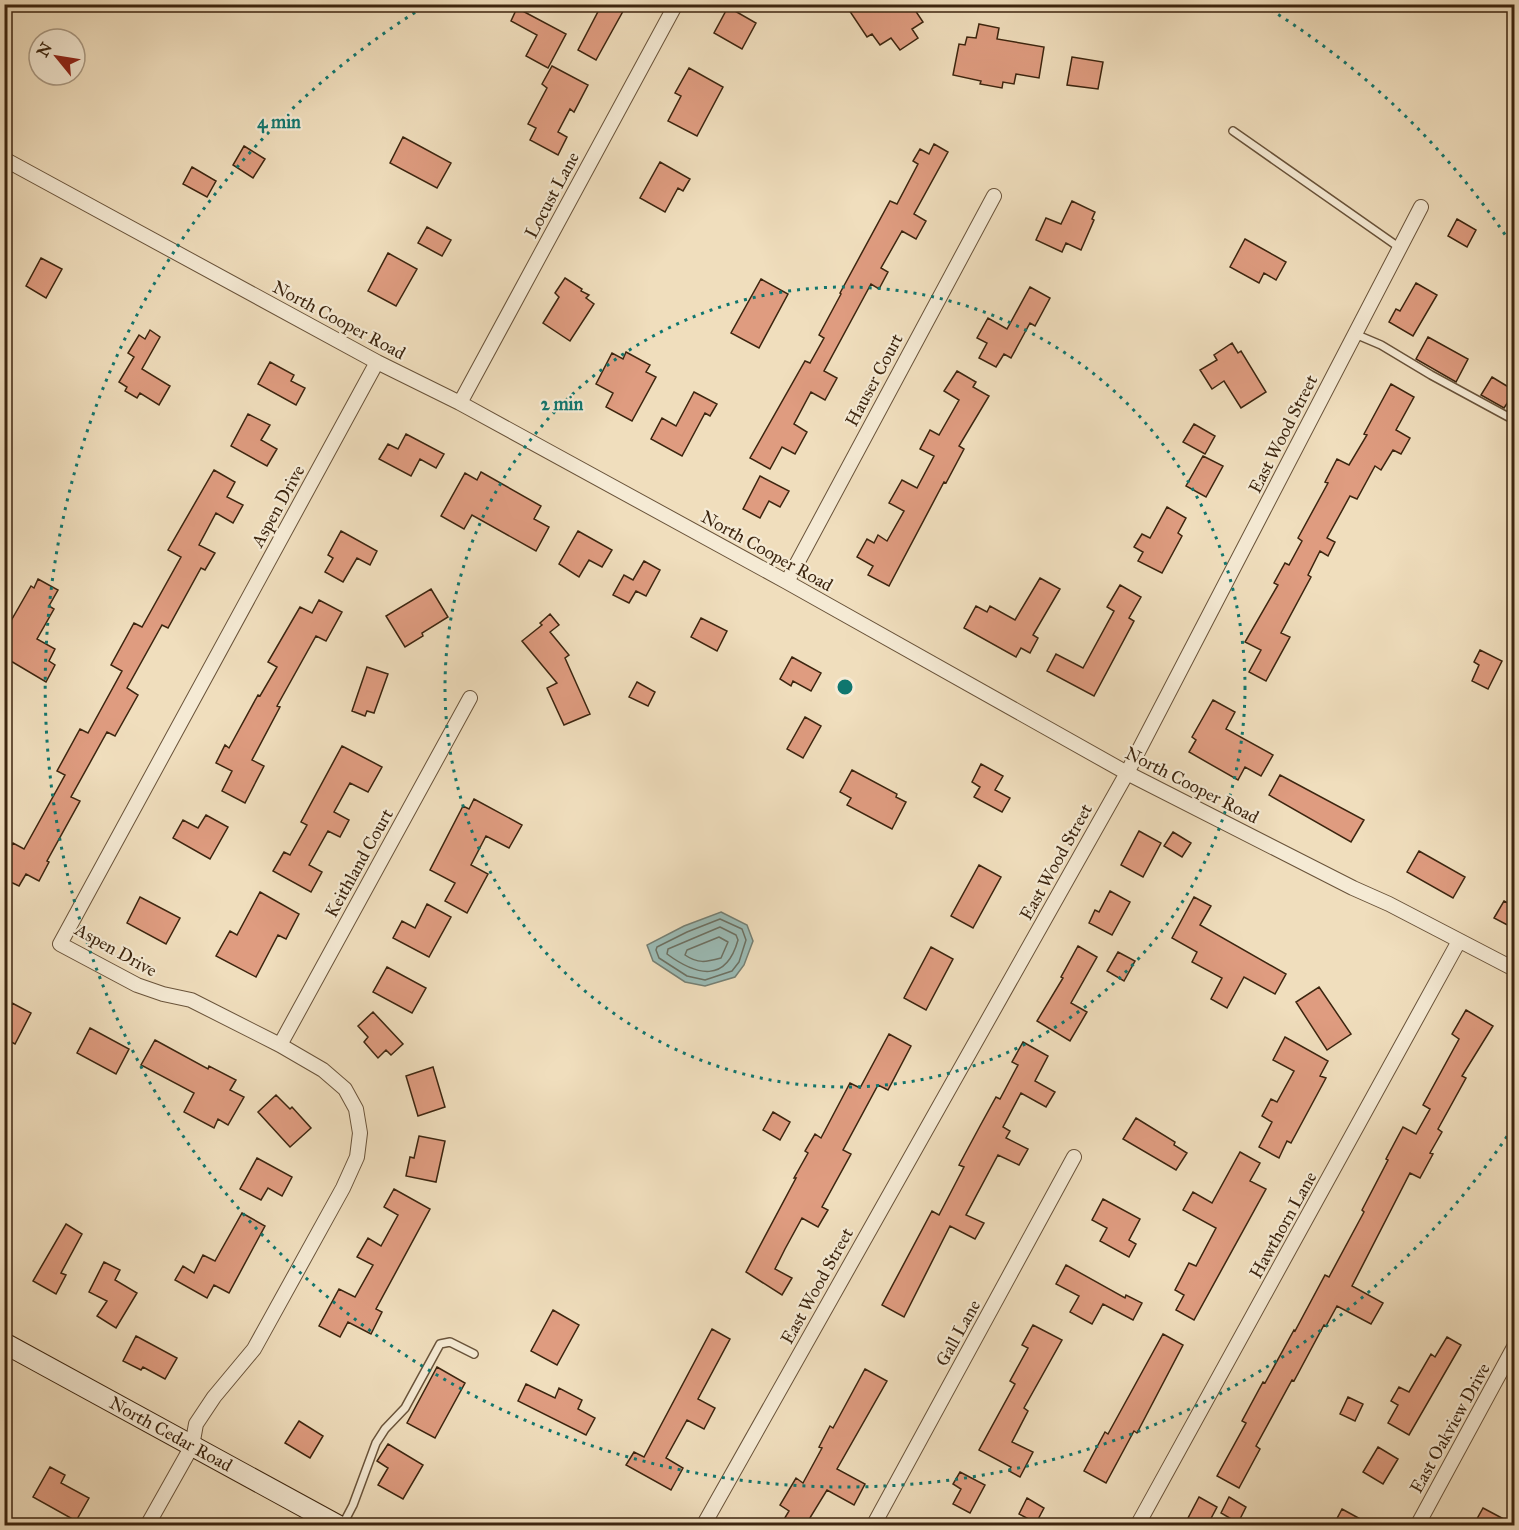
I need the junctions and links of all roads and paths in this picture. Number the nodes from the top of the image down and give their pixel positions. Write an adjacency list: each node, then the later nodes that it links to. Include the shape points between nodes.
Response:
1 (676, 4): 9 (street, Locust Lane)
2 (1233, 131): 6 (lane)
3 (4, 159): 8 (street, North Cooper Road)
4 (994, 196): 11 (street, Hauser Court)
5 (1421, 207): 6 (street, East Wood Street)
6 (1400, 248): 7 (street, East Wood Street)
7 (1355, 334): 10 (lane, via 1382,345); 13 (street, East Wood Street)
8 (377, 362): 9 (street, North Cooper Road); 16 (street, Aspen Drive, via 60,944 137,985 191,1000)
9 (460, 403): 11 (street, North Cooper Road)
10 (1515, 420)
11 (786, 582): 13 (street, North Cooper Road)
12 (470, 698): 16 (street, Keithland Court)
13 (1127, 773): 14 (street, North Cooper Road); 24 (street, East Wood Street)
14 (1459, 941): 15 (street, North Cooper Road); 26 (street, Hawthorn Lane)
15 (1515, 969)
16 (280, 1045): 21 (street, Aspen Drive, via 323,1070 345,1089 356,1108 360,1133 357,1157 254,1348 196,1424)
17 (1074, 1157): 25 (street, Gall Lane)
18 (4, 1343): 21 (street, North Cedar Road)
19 (1515, 1347): 27 (street, East Oakview Drive)
20 (474, 1354): 23 (lane, via 450,1342 440,1344 405,1408 376,1443 353,1505)
21 (192, 1446): 22 (street, Aspen Drive); 23 (street, North Cedar Road)
22 (147, 1526)
23 (340, 1526)
24 (703, 1526)
25 (873, 1526)
26 (1137, 1526)
27 (1417, 1526)

